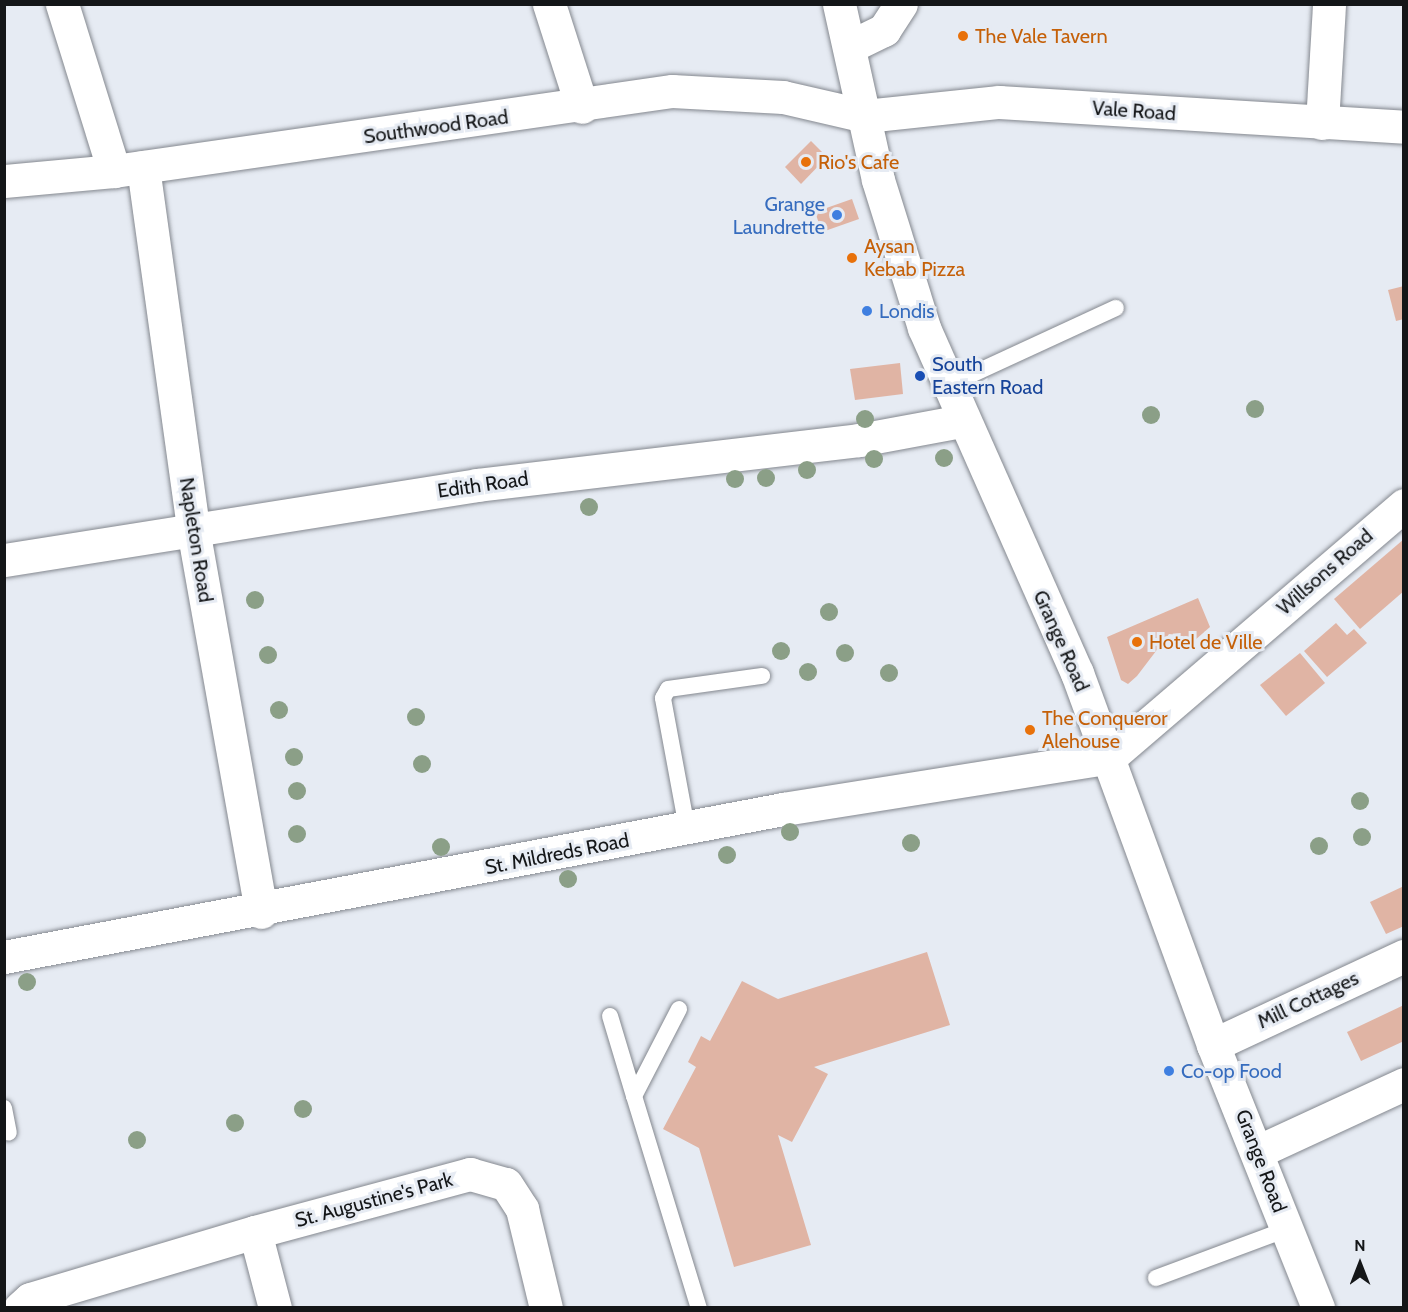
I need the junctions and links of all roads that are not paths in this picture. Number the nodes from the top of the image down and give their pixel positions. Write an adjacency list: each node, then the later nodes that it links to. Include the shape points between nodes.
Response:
1 (62, 4): 11 (street, Napleton Road)
2 (549, 4): 7 (street)
3 (839, 4): 6 (street, Grange Road)
4 (901, 4): 6 (street, via 884,30)
5 (1329, 4): 9 (street)
6 (851, 46): 8 (street, Grange Road)
7 (582, 107): 8 (street, Southwood Road, via 672,91 783,97); 11 (street, Southwood Road)
8 (865, 116): 9 (street, Vale Road, via 999,102); 14 (street, Grange Road, via 896,244)
9 (1322, 123): 10 (street, Vale Road)
10 (1404, 127)
11 (128, 169): 12 (street, Southwood Road); 17 (street, Napleton Road)
12 (4, 181)
13 (1116, 308): 14 (lane)
14 (947, 386): 15 (street, Grange Road)
15 (962, 421): 17 (street, Edith Road, via 859,440 477,485); 20 (street, Grange Road)
16 (1404, 505): 20 (street, Willsons Road)
17 (193, 529): 18 (street, Edith Road); 22 (street, Napleton Road)
18 (4, 560)
19 (762, 676): 21 (lane, via 668,689 663,698)
20 (1110, 757): 21 (street, St. Mildreds Road); 27 (street, Grange Road)
21 (687, 828): 22 (street, St. Mildreds Road)
22 (261, 912): 24 (street, St. Mildreds Road)
23 (1404, 956): 27 (street, Mill Cottages)
24 (4, 957)
25 (679, 1009): 29 (lane)
26 (610, 1016): 29 (lane)
27 (1212, 1045): 32 (street, Grange Road)
28 (1404, 1084): 32 (street)
29 (634, 1096): 40 (lane)
30 (4, 1108): 31 (lane)
31 (9, 1133)
32 (1259, 1151): 33 (street, Grange Road)
33 (1287, 1228): 35 (street, Grange Road); 36 (lane)
34 (255, 1232): 37 (street, St. Augustine's Park, via 30,1299); 38 (street); 39 (street, St. Augustine's Park, via 470,1174 506,1184 522,1209)
35 (1300, 1273): 41 (street, Grange Road); 42 (street, Grange Road)
36 (1156, 1278)
37 (20, 1308)
38 (275, 1308)
39 (546, 1308)
40 (699, 1308)
41 (1298, 1308)
42 (1318, 1308)

